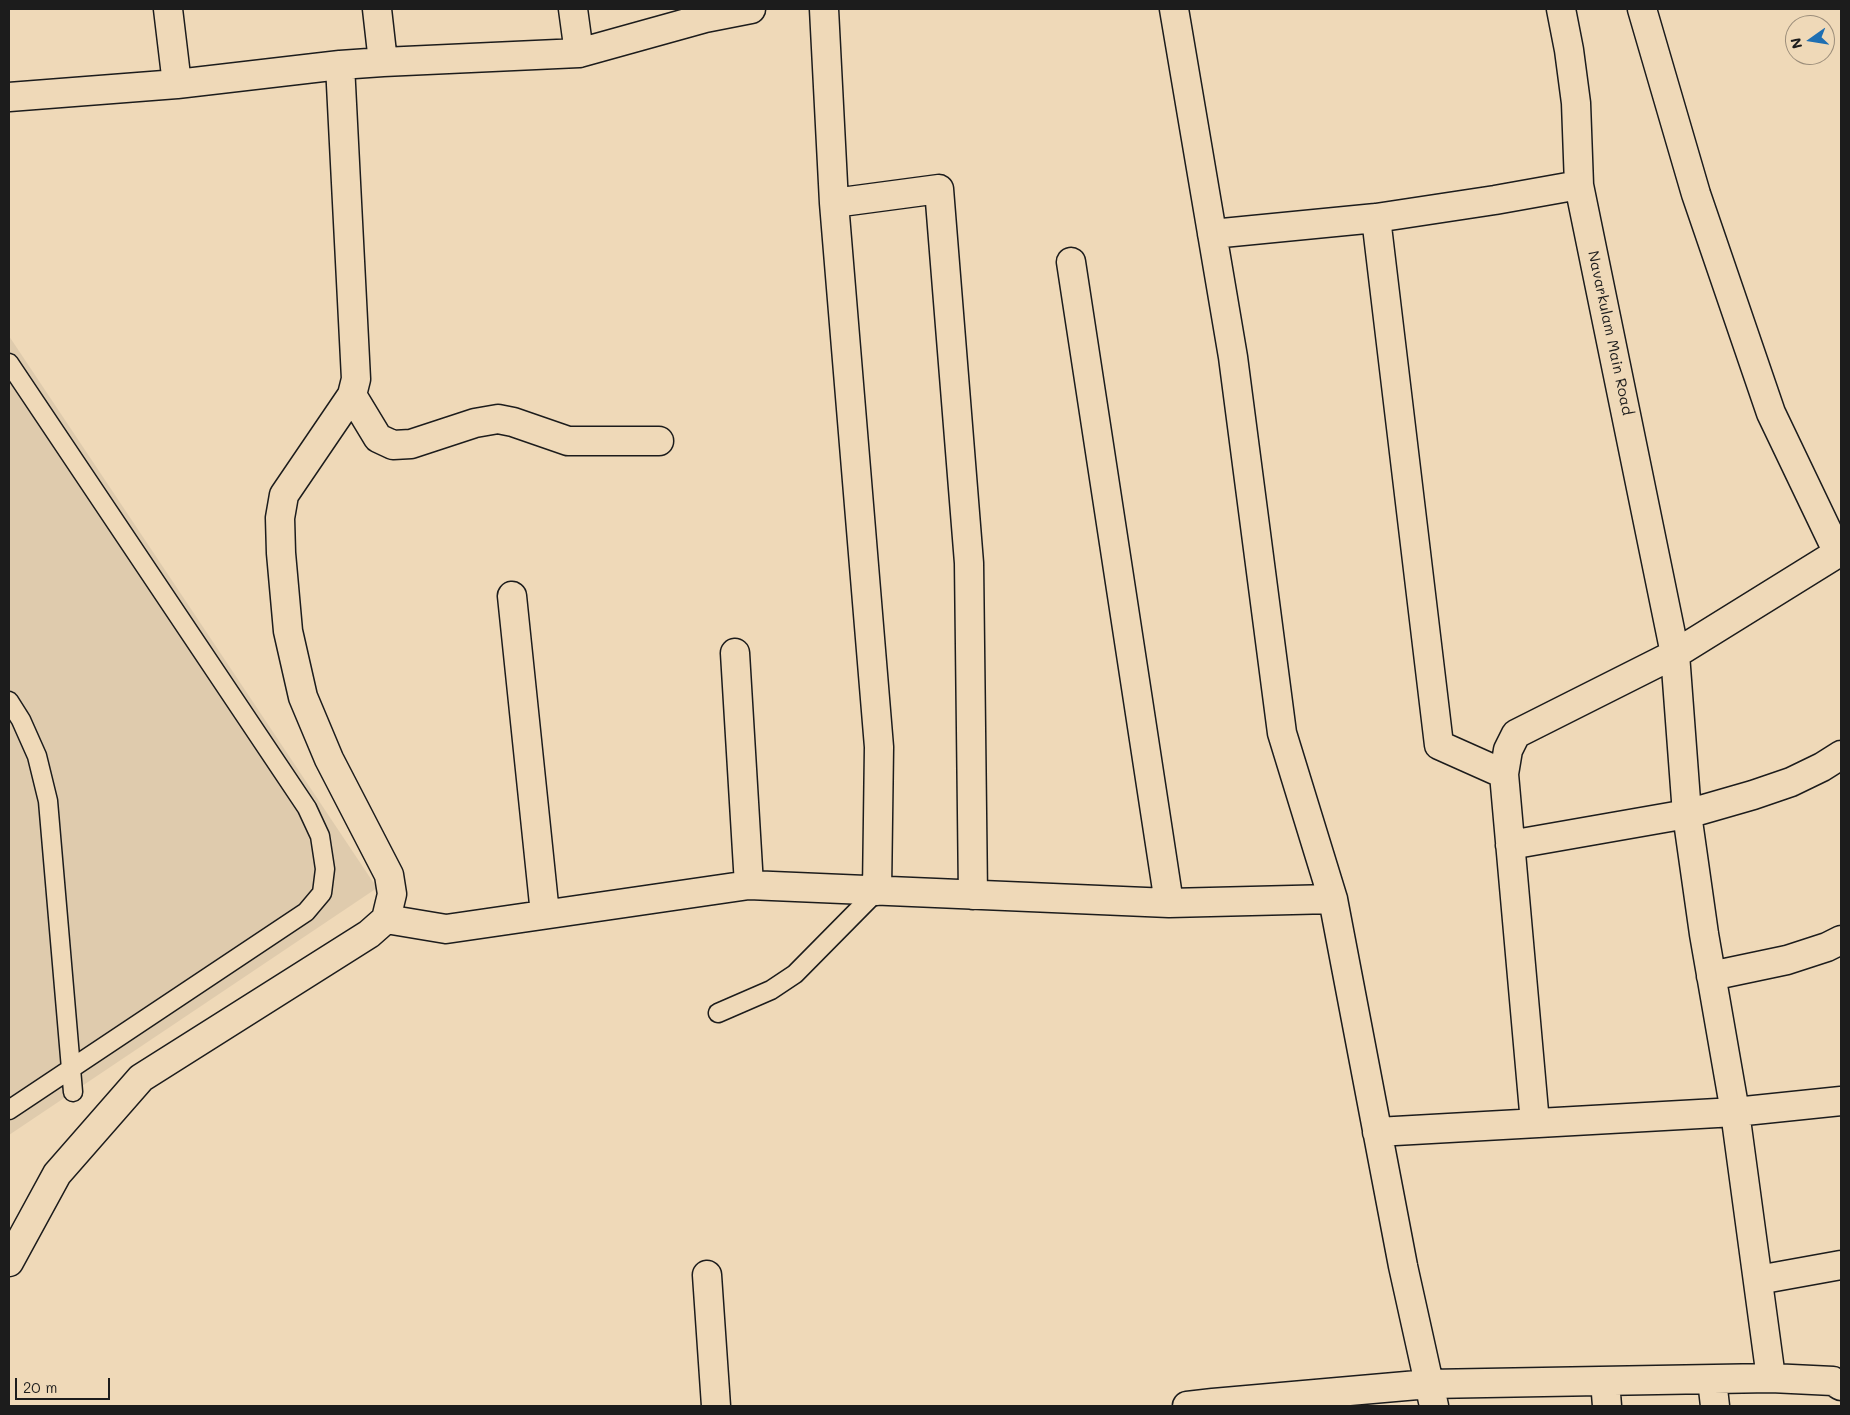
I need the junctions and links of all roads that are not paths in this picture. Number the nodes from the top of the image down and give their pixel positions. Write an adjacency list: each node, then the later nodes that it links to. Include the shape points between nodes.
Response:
1 (168, 9): 12 (street)
2 (377, 9): 10 (street)
3 (574, 9): 9 (street)
4 (751, 9): 9 (street, via 705,18)
5 (824, 9): 15 (street)
6 (1174, 9): 17 (street)
7 (1561, 9): 14 (street, Navarkulam Main Road, via 1576,103)
8 (1642, 9): 22 (street, via 1696,194 1771,414)
9 (578, 53): 10 (street)
10 (383, 62): 11 (street)
11 (340, 65): 12 (street); 20 (street, via 356,379)
12 (177, 84): 13 (street)
13 (9, 96)
14 (1579, 185): 16 (street); 25 (street, Navarkulam Main Road)
15 (834, 203): 32 (street, via 879,747); 33 (street, via 938,188 969,563)
16 (1376, 218): 17 (street); 28 (street, via 1439,745)
17 (1212, 234): 34 (street, via 1233,357 1282,734)
18 (1071, 262): 35 (street)
19 (9, 363): 41 (lane, via 307,808 320,836 325,870 322,893 306,912)
20 (352, 395): 21 (street, via 378,438 393,445 411,444 474,423 498,420 568,441); 37 (street, via 284,495 280,518 281,553 288,631 303,696 329,759 389,875 392,894)
21 (659, 441)
22 (1840, 552): 25 (street)
23 (512, 596): 36 (street)
24 (735, 652): 31 (street)
25 (1675, 654): 28 (street, via 1516,734 1508,750); 29 (street, Navarkulam Main Road)
26 (9, 701): 41 (lane, via 37,756 48,801)
27 (1841, 755): 29 (street, via 1790,782)
28 (1504, 774): 30 (street)
29 (1687, 814): 30 (street); 39 (street, Navarkulam Main Road)
30 (1510, 845): 46 (street)
31 (749, 885): 32 (street); 36 (street)
32 (877, 891): 33 (street); 40 (lane, via 795,974 771,990)
33 (973, 895): 35 (street)
34 (1332, 899): 35 (street); 47 (street)
35 (1169, 903)
36 (545, 914): 37 (street, via 446,929)
37 (386, 919): 48 (street, via 368,934 141,1078 58,1174)
38 (1841, 940): 39 (street, via 1787,960)
39 (1711, 976): 45 (street, Navarkulam Main Road)
40 (718, 1013)
41 (71, 1069): 42 (lane); 44 (lane)
42 (73, 1092)
43 (1841, 1101): 45 (street)
44 (9, 1110)
45 (1735, 1112): 46 (street); 51 (street, Navarkulam Main Road)
46 (1535, 1124): 47 (street)
47 (1377, 1132): 56 (street)
48 (9, 1262)
49 (1841, 1265): 51 (street)
50 (707, 1275): 57 (street)
51 (1758, 1280): 52 (street, Navarkulam Main Road)
52 (1771, 1378): 53 (street); 54 (street, via 1833,1381)
53 (1712, 1380): 55 (street); 59 (street)
54 (1841, 1386)
55 (1606, 1394): 56 (street)
56 (1432, 1395): 58 (street, via 1213,1402)
57 (716, 1406)
58 (1187, 1406)
59 (1715, 1406)

